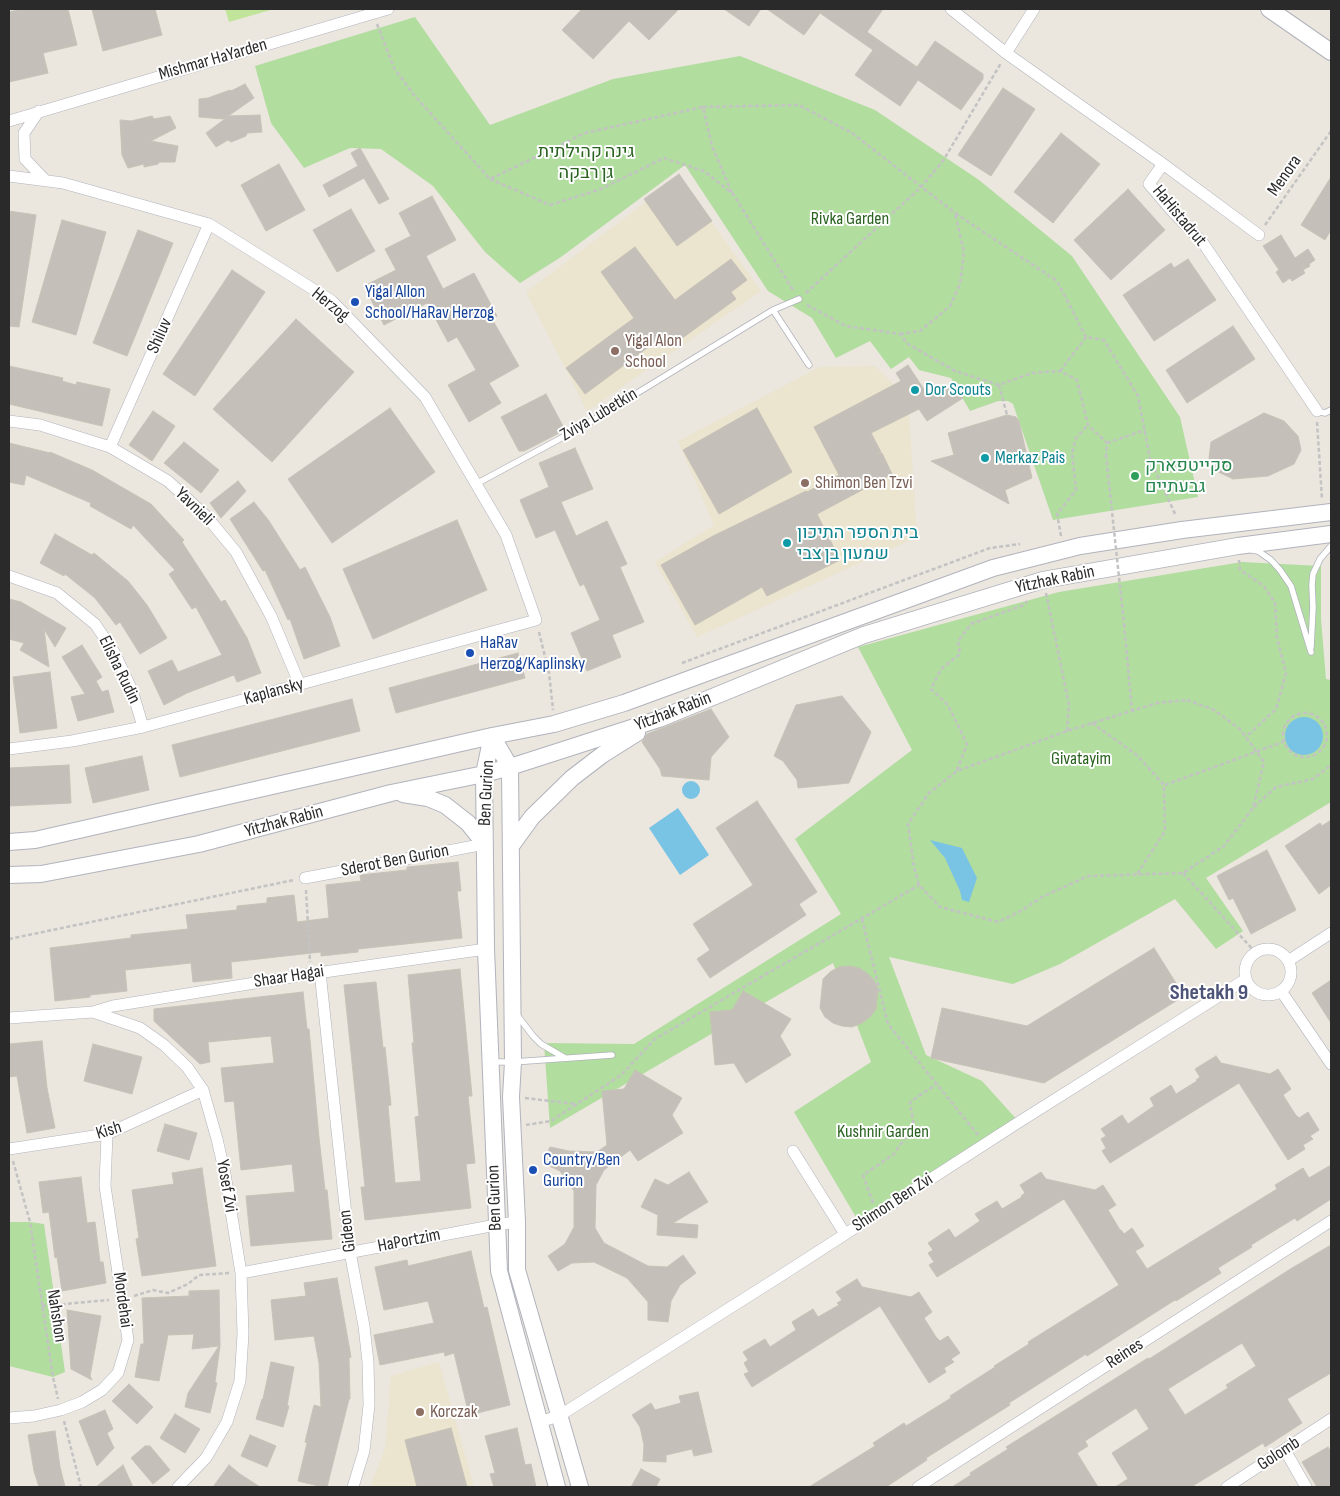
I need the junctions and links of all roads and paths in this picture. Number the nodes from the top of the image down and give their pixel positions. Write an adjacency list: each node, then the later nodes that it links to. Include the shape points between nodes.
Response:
1 (388, 9): 5 (street, Mishmar HaYarden)
2 (951, 9): 7 (street, HaHistadrut)
3 (1034, 9): 7 (street)
4 (1269, 9): 6 (main road)
5 (373, 13): 9 (street, Mishmar HaYarden); 15 (path, via 394,68 414,96)
6 (1331, 52)
7 (1006, 53): 13 (street, HaHistadrut); 17 (path, via 943,161)
8 (703, 107): 15 (path, via 585,133); 17 (path, via 799,105 852,134); 18 (path, via 712,146)
9 (39, 112): 10 (street, Mishmar HaYarden); 11 (street, Mishmar HaYarden); 16 (street, via 24,133 25,159)
10 (9, 116)
11 (9, 121)
12 (1331, 131): 21 (path, Menora)
13 (1163, 164): 21 (street); 30 (street, HaHistadrut, via 1149,184 1203,243)
14 (9, 176): 16 (street, Herzog)
15 (490, 179): 18 (path, via 550,205 601,189 664,158 704,171)
16 (46, 180): 20 (street, Herzog)
17 (921, 187): 19 (path); 22 (path)
18 (733, 194): 22 (path)
19 (955, 213): 24 (path, via 964,252 960,284 950,306 920,330); 25 (path, via 1057,282)
20 (209, 224): 36 (street, Shiluv); 37 (street, Herzog, via 332,301 425,397)
21 (1259, 235)
22 (799, 299): 23 (lane, Zviya Lubetkin); 24 (path, via 846,326)
23 (772, 310): 26 (lane); 37 (lane, Zviya Lubetkin, via 580,428)
24 (900, 334): 28 (path, via 908,344 955,371)
25 (1086, 337): 27 (path); 34 (path, via 1104,340 1118,360 1138,396)
26 (809, 365)
27 (1060, 372): 28 (path, via 1032,373); 33 (path, via 1077,380)
28 (999, 385): 31 (path)
29 (1331, 410): 30 (lane, via 1325,413)
30 (1317, 411): 38 (path)
31 (1007, 415)
32 (9, 420): 36 (street, Yavnieli)
33 (1088, 425): 35 (path); 43 (path, via 1076,438 1072,453 1076,490 1057,514)
34 (1145, 430): 35 (path); 39 (path, via 1150,459)
35 (1107, 443): 49 (path, bridge)
36 (110, 447): 48 (street, Yavnieli, via 168,481 207,517 236,552 271,616)
37 (476, 484): 47 (street, Herzog, via 506,535)
38 (1327, 513): 39 (main road, Yitzhak Rabin)
39 (1182, 530): 43 (main road, Yitzhak Rabin)
40 (1331, 534): 41 (main road, Yitzhak Rabin)
41 (1238, 546): 42 (lane, via 1258,551 1280,570 1291,586 1311,652 1313,574); 45 (main road, Yitzhak Rabin); 56 (path, via 1240,570 1264,586 1275,603 1277,638 1286,673 1276,709)
42 (1331, 546)
43 (1064, 550): 52 (main road, Yitzhak Rabin, via 993,568 624,703)
44 (9, 576): 53 (street, Elisha Rudin, via 57,593 95,624 114,652 132,690)
45 (1043, 580): 50 (main road, Yitzhak Rabin, via 864,635); 54 (path, via 1069,705)
46 (1029, 599): 62 (path, via 1024,605 970,624 958,641 960,654 941,669 931,689 948,705 967,744)
47 (536, 620): 48 (street, Kaplansky); 52 (path, via 549,673)
48 (300, 685): 53 (street, Kaplansky)
49 (1132, 711): 51 (path); 56 (path, via 1157,703 1187,700 1214,710)
50 (659, 719): 61 (main road, Yitzhak Rabin); 69 (main road, via 572,778 532,817)
51 (1092, 723): 54 (path); 64 (path, via 1138,756)
52 (554, 724): 55 (main road, Yitzhak Rabin)
53 (143, 727): 58 (street, Kaplansky)
54 (1067, 732): 62 (path)
55 (492, 736): 61 (main road, Ben Gurion); 63 (main road, Ben Gurion); 67 (main road, Yitzhak Rabin, via 35,840)
56 (1246, 737): 59 (path)
57 (1283, 742): 57 (path, via 1294,754 1313,756 1326,741 1325,726 1310,713 1294,715 1284,726); 59 (path)
58 (9, 749)
59 (1256, 752): 64 (path); 66 (path, via 1264,762)
60 (1331, 765): 66 (path, via 1314,779 1276,788)
61 (510, 767): 63 (main road, Yitzhak Rabin); 69 (main road, Ben Gurion)
62 (957, 771): 74 (path, via 929,793 908,824)
63 (484, 774): 65 (main road, Yitzhak Rabin); 68 (main road, Ben Gurion)
64 (1164, 785): 72 (path, via 1165,831)
65 (391, 793): 68 (main road, via 428,798 445,805 468,823); 71 (main road, Yitzhak Rabin, via 199,844 41,874)
66 (1253, 808): 70 (path, via 1224,846)
67 (9, 842)
68 (485, 844): 73 (street, Sderot Ben Gurion); 78 (main road, Ben Gurion)
69 (510, 846): 84 (main road, Ben Gurion)
70 (1183, 873): 72 (path); 79 (path)
71 (9, 875)
72 (1136, 876): 74 (path, via 1088,876 998,922 940,907)
73 (305, 878): 77 (path); 81 (path)
74 (919, 885): 75 (path)
75 (862, 919): 92 (path, via 888,1024); 95 (path, via 655,1039 621,1075)
76 (1331, 933): 80 (street)
77 (9, 939)
78 (486, 949): 81 (street, Shaar Hagai); 89 (main road, Ben Gurion)
79 (1256, 953): 80 (street, via 1270,950 1284,955); 82 (street, via 1247,964)
80 (1288, 961): 83 (street, via 1291,976)
81 (315, 973): 85 (street, Shaar Hagai); 106 (street, Gideon)
82 (1246, 979): 83 (street, via 1255,991 1262,994); 98 (street, Shimon Ben Zvi)
83 (1281, 991): 91 (street)
84 (512, 1007): 88 (lane, via 541,1044); 90 (main road, Ben Gurion)
85 (93, 1012): 86 (street, Yosef Zvi); 93 (street, Yosef Zvi, via 140,1028 164,1045 187,1067)
86 (9, 1018)
87 (612, 1055): 88 (lane)
88 (564, 1058): 90 (lane)
89 (491, 1062): 90 (lane); 104 (main road, Ben Gurion)
90 (513, 1062): 94 (main road, Ben Gurion)
91 (1331, 1064)
92 (937, 1084): 98 (path); 101 (path, via 910,1102 914,1126 893,1155 863,1175)
93 (203, 1090): 97 (street, Kish); 107 (street, Yosef Zvi, via 225,1174)
94 (511, 1097): 95 (path); 96 (main road, Ben Gurion)
95 (577, 1104): 96 (path, via 551,1121)
96 (512, 1128): 103 (main road, Ben Gurion)
97 (107, 1134): 99 (street, Kish); 108 (street, Mordehai, via 105,1186)
98 (985, 1144): 101 (street, Shimon Ben Zvi)
99 (9, 1149): 109 (path, Nahshon, via 30,1222)
100 (793, 1151): 105 (street)
101 (876, 1213): 105 (street, Shimon Ben Zvi)
102 (1331, 1221): 121 (street, Reines)
103 (517, 1222): 104 (street, HaPortzim); 111 (main road, Ben Gurion, via 517,1270)
104 (496, 1225): 106 (street, HaPortzim); 114 (main road, Ben Gurion, via 499,1272)
105 (845, 1234): 111 (street, Shimon Ben Zvi)
106 (350, 1252): 107 (street, HaPortzim); 118 (street, Gideon, via 364,1326 370,1405 364,1451)
107 (241, 1273): 108 (path, via 199,1275 168,1293 153,1290); 117 (street, Yosef Zvi, via 240,1380 228,1422 206,1458)
108 (122, 1299): 109 (path); 110 (street, Mordehai, via 128,1340 118,1373 102,1390)
109 (42, 1306): 110 (path, Nahshon)
110 (61, 1410): 112 (street, Mordehai); 116 (path, Nahshon)
111 (559, 1416): 114 (street, Shimon Ben Zvi); 120 (main road, Ben Gurion)
112 (9, 1418)
113 (1331, 1420): 115 (street, Golomb)
114 (539, 1422): 119 (main road, Ben Gurion)
115 (1284, 1450): 122 (street, Golomb); 123 (street)
116 (80, 1487)
117 (178, 1487)
118 (353, 1487)
119 (558, 1487)
120 (580, 1487)
121 (918, 1487)
122 (1227, 1487)
123 (1306, 1487)

